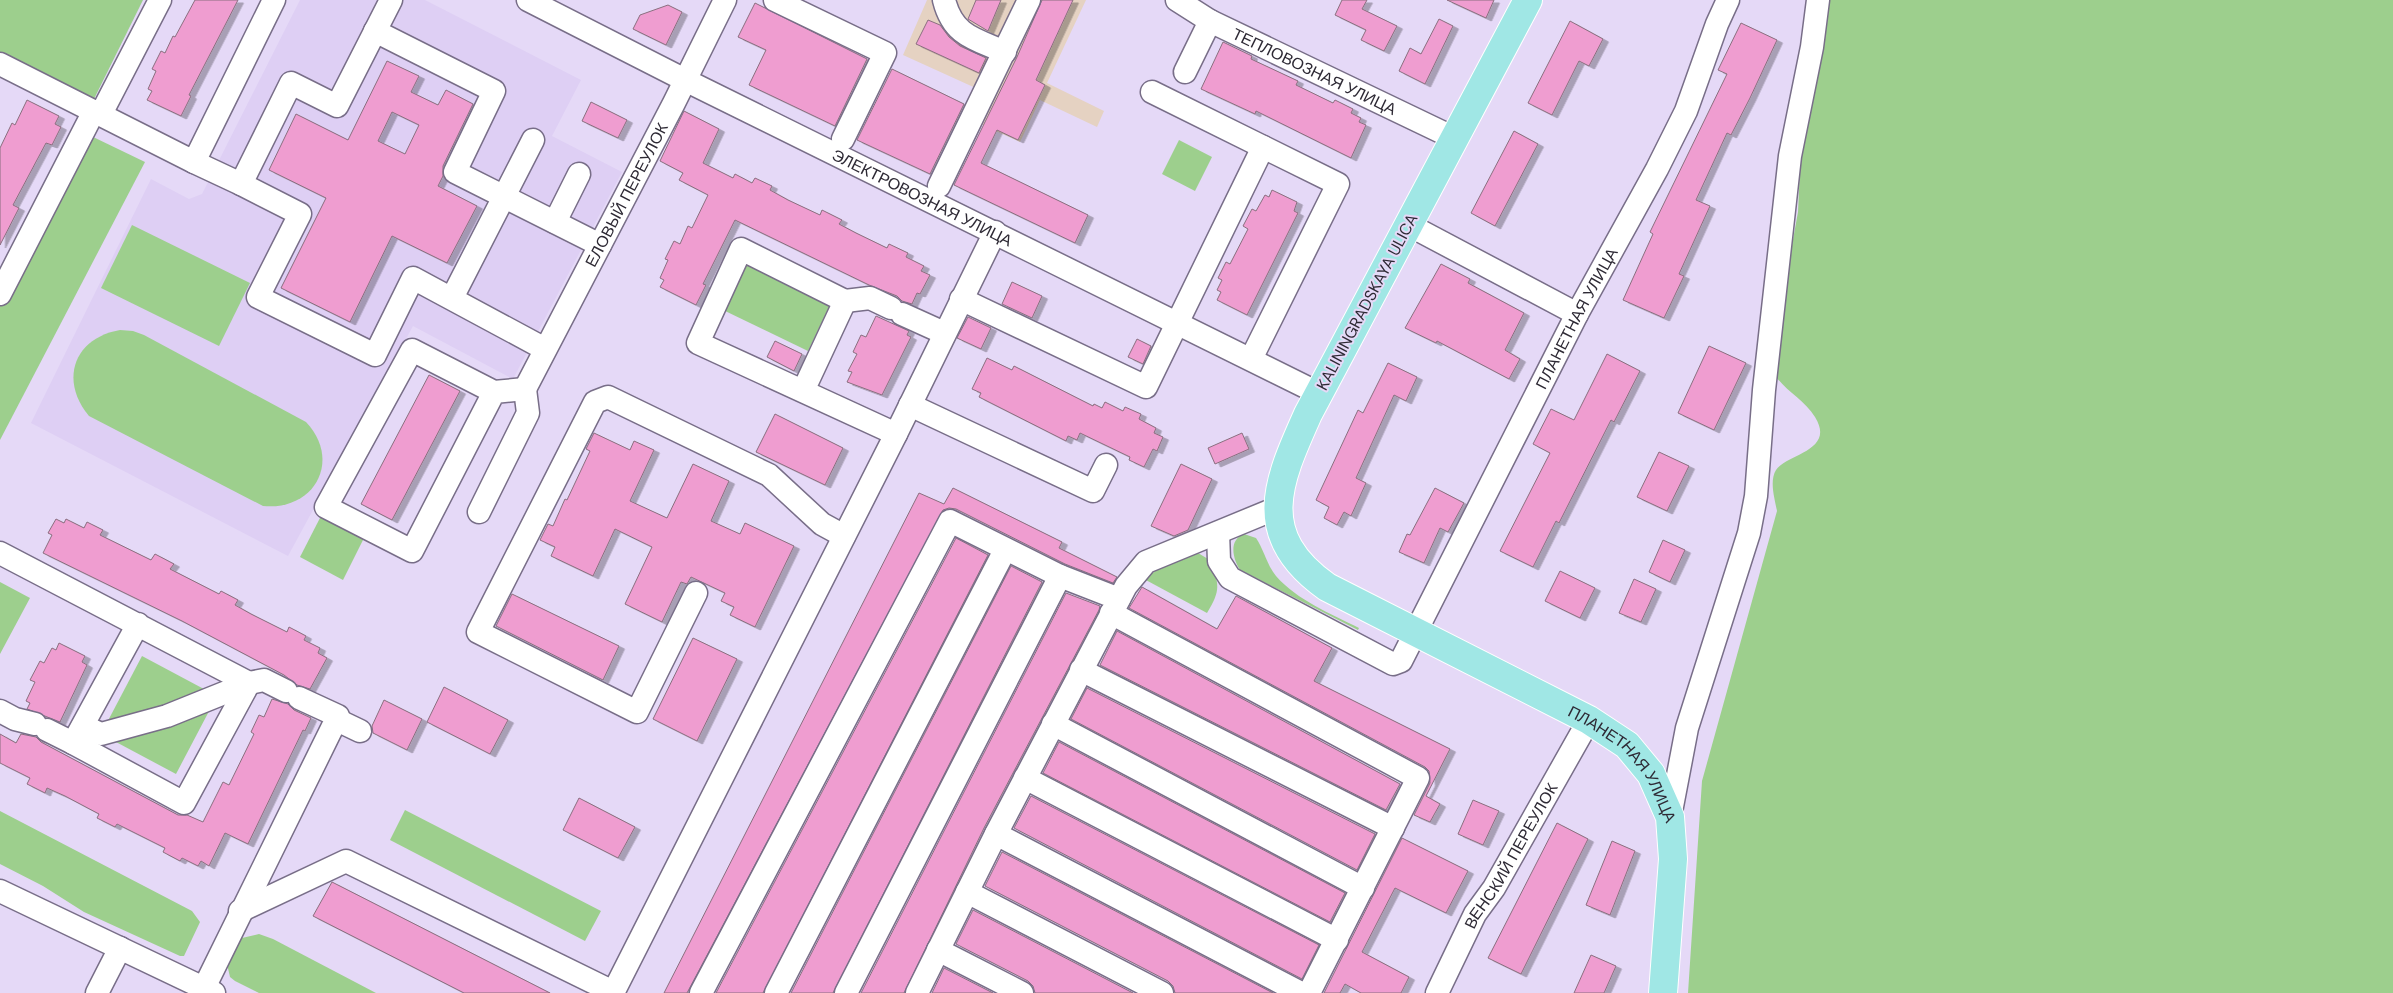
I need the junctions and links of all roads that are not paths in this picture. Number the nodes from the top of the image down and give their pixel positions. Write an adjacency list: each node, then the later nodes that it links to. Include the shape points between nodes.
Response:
1 (160, 0): 20 (street)
2 (274, 0): 25 (street)
3 (391, 0): 14 (street)
4 (528, 0): 18 (street, ЭЛЕКТРОВОЗНАЯ УЛИЦА)
5 (725, 0): 18 (street, ЕЛОВЫЙ ПЕРЕУЛОК)
6 (775, 0): 22 (street, via 885,53)
7 (944, 0): 15 (street, via 960,32)
8 (1029, 0): 15 (street)
9 (1177, 0): 13 (street, ТЕПЛОВОЗНАЯ УЛИЦА)
10 (1528, 0): 21 (main road, KALININGRADSKAYA ULICA)
11 (1728, 0): 38 (street, ПЛАНЕТНАЯ УЛИЦА, via 1686,111)
12 (1818, 0): 71 (street, via 1790,156 1764,390 1756,496 1749,533 1687,728)
13 (1210, 21): 17 (street); 21 (street, ТЕПЛОВОЗНАЯ УЛИЦА)
14 (375, 31): 27 (street, via 338,106 291,83); 29 (street, via 494,91 455,172)
15 (1005, 52): 28 (street)
16 (1, 67): 20 (street)
17 (1185, 72)
18 (685, 80): 32 (street, ЭЛЕКТРОВОЗНАЯ УЛИЦА); 33 (street, ЕЛОВЫЙ ПЕРЕУЛОК)
19 (1152, 92): 24 (street)
20 (98, 113): 25 (street); 34 (street)
21 (1454, 138): 31 (main road, KALININGRADSKAYA ULICA)
22 (843, 139)
23 (533, 140): 29 (street)
24 (1264, 147): 39 (street); 42 (street, via 1338,184)
25 (194, 162): 27 (street)
26 (579, 174): 30 (street)
27 (241, 184): 35 (street, via 300,214 258,297 375,355 413,278)
28 (939, 186)
29 (504, 197): 30 (street); 35 (street)
30 (555, 222): 33 (street)
31 (1409, 225): 38 (street); 46 (main road, KALININGRADSKAYA ULICA)
32 (995, 232): 36 (street); 39 (street, ЭЛЕКТРОВОЗНАЯ УЛИЦА)
33 (600, 245): 41 (street, ЕЛОВЫЙ ПЕРЕУЛОК)
34 (0, 294)
35 (452, 298): 41 (street)
36 (961, 299): 39 (street, via 1146,387); 40 (street)
37 (846, 300): 40 (street, via 870,298); 44 (street); 44 (street, via 741,248 698,343)
38 (1577, 314): 61 (street, ПЛАНЕТНАЯ УЛИЦА)
39 (1177, 322): 42 (street, ЭЛЕКТРОВОЗНАЯ УЛИЦА)
40 (944, 333): 47 (street)
41 (545, 349): 43 (street, ЕЛОВЫЙ ПЕРЕУЛОК)
42 (1251, 360): 46 (street, ЭЛЕКТРОВОЗНАЯ УЛИЦА)
43 (525, 389): 45 (street); 51 (street, via 528,414)
44 (803, 391): 48 (street)
45 (494, 392): 45 (street, via 412,350 326,507 412,551)
46 (1318, 392): 50 (main road, KALININGRADSKAYA ULICA, via 1287,460)
47 (910, 405): 48 (street); 49 (street, via 1093,491)
48 (896, 434): 53 (street)
49 (1106, 464)
50 (1277, 508): 52 (street); 58 (main road, KALININGRADSKAYA ULICA, via 1282,532 1296,556 1316,579)
51 (479, 512)
52 (1218, 532): 59 (street, via 1146,562); 61 (street, via 1219,560 1230,578 1393,664 1401,661)
53 (844, 536): 57 (street, via 822,524 770,475 608,397 595,402 478,632 637,712); 82 (street)
54 (1005, 550): 56 (street); 84 (street, via 950,521); 85 (street)
55 (0, 553): 60 (street)
56 (1060, 576): 59 (street); 86 (street)
57 (696, 593)
58 (1343, 596): 61 (main road, ПЛАНЕТНАЯ УЛИЦА)
59 (1115, 606): 62 (street); 72 (street, via 1418,778)
60 (138, 624): 63 (street); 69 (street)
61 (1416, 633): 66 (main road, ПЛАНЕТНАЯ УЛИЦА)
62 (1081, 670): 67 (street); 72 (street)
63 (249, 683): 65 (street, via 264,680 338,716); 69 (street, via 167,716 101,734); 69 (street, via 184,803)
64 (0, 711): 69 (street, via 15,719)
65 (337, 720): 68 (street); 77 (street)
66 (1589, 720): 71 (main road, ПЛАНЕТНАЯ УЛИЦА, via 1627,745 1651,774); 92 (street, ВЕНСКИЙ ПЕРЕУЛОК, via 1476,914)
67 (1053, 724): 70 (street); 74 (street)
68 (360, 731)
69 (78, 735)
70 (1025, 778): 73 (street); 78 (street)
71 (1670, 816): 93 (main road, ПЛАНЕТНАЯ УЛИЦА, via 1673,859)
72 (1394, 828): 74 (street)
73 (996, 834): 76 (street); 90 (street)
74 (1363, 888): 78 (street)
75 (0, 891): 79 (street)
76 (967, 892): 80 (street); 89 (street)
77 (240, 911): 81 (street); 82 (street, via 346,861)
78 (1337, 940): 91 (street)
79 (120, 948): 81 (street); 83 (street)
80 (938, 950): 87 (street); 88 (street)
81 (209, 991)
82 (613, 992)
83 (97, 993)
84 (701, 993)
85 (776, 993)
86 (846, 993)
87 (917, 993)
88 (1022, 993)
89 (1162, 993)
90 (1301, 993)
91 (1309, 993)
92 (1437, 993)
93 (1663, 993)

